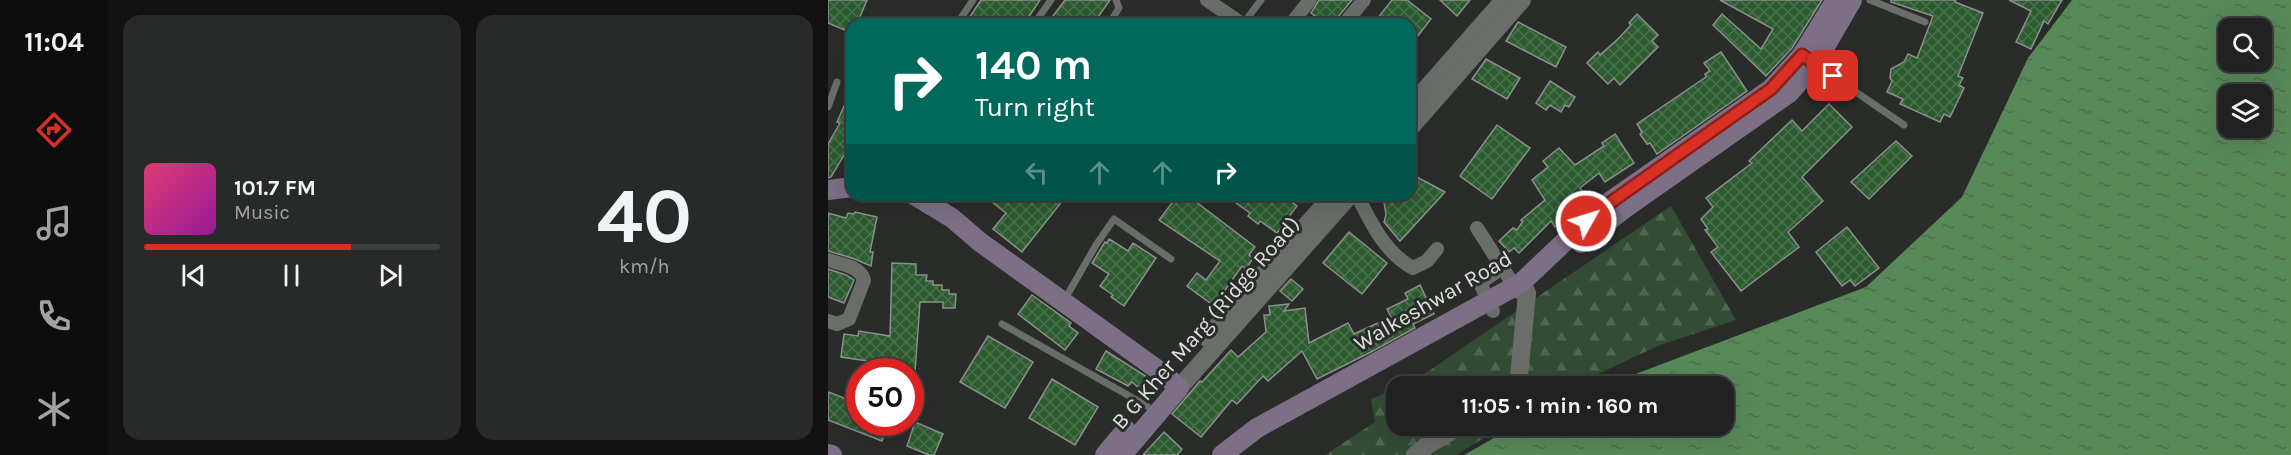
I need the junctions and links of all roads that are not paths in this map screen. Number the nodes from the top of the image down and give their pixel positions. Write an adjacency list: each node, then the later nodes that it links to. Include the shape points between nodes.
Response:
1 (973, 0): 13 (lane)
2 (1051, 0): 14 (lane)
3 (1116, 0): 15 (lane, via 1119,8)
4 (1207, 0): 16 (street)
5 (1261, 0): 17 (lane)
6 (1310, 0): 18 (street)
7 (1364, 0): 19 (street)
8 (1504, 0): 23 (street)
9 (1522, 0): 25 (street)
10 (1836, 0): 21 (main road, Walkeshwar Road)
11 (1852, 0): 21 (main road, Walkeshwar Road)
12 (1870, 0): 20 (lane)
13 (961, 18)
14 (1038, 18)
15 (1113, 18)
16 (1233, 18)
17 (1247, 18)
18 (1296, 18)
19 (1349, 18)
20 (1925, 22)
21 (1809, 60): 26 (lane); 38 (main road, Walkeshwar Road, via 1599,210)
22 (837, 82): 24 (lane)
23 (1416, 100)
24 (828, 107)
25 (1416, 121)
26 (1904, 126)
27 (846, 188): 28 (main road)
28 (828, 190)
29 (924, 201): 39 (main road)
30 (1327, 201): 44 (street, B G Kher Marg (Ridge Road))
31 (1344, 201): 44 (street, B G Kher Marg (Ridge Road))
32 (1360, 201): 34 (street, via 1374,228 1399,260 1413,268 1427,261)
33 (1477, 228): 37 (street)
34 (1437, 249)
35 (1171, 259): 39 (lane, via 1114,219)
36 (828, 260): 41 (street, via 858,270 864,280 849,319 837,324)
37 (1503, 267): 38 (street); 40 (street, via 1480,283)
38 (1521, 289): 40 (main road, Walkeshwar Road); 43 (street)
39 (1063, 301): 44 (main road)
40 (1491, 305): 49 (main road, Walkeshwar Road, via 1257,428); 50 (main road, Walkeshwar Road, via 1266,436)
41 (828, 321)
42 (1002, 324): 45 (lane)
43 (1518, 376)
44 (1175, 384): 45 (main road, B G Kher Marg (Ridge Road)); 48 (main road, B G Kher Marg (Ridge Road))
45 (1147, 406): 47 (main road, B G Kher Marg (Ridge Road))
46 (1444, 436): 51 (street)
47 (1105, 455)
48 (1122, 455)
49 (1222, 455)
50 (1242, 455)
51 (1415, 455)

